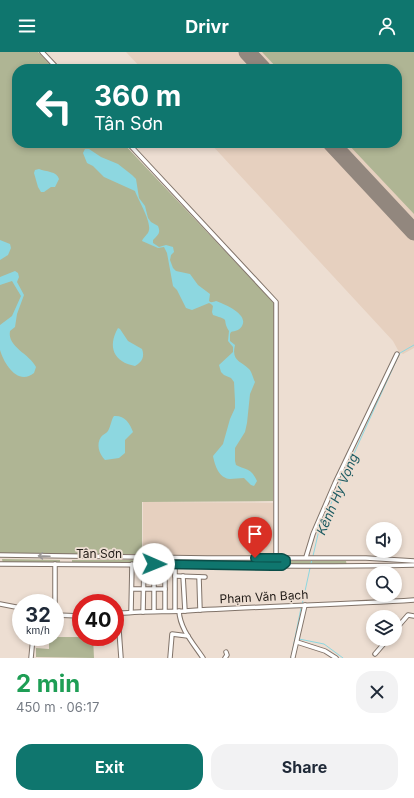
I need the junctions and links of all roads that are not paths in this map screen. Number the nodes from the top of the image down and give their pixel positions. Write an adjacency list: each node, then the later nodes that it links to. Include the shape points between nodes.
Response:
1 (42, 52): 2 (street)
2 (53, 64)
3 (133, 148): 14 (street, via 276,302)
4 (397, 354): 10 (street, via 335,483 313,534)
5 (0, 556): 6 (street, Tân Sơn, one-way to 5); 19 (street)
6 (62, 557): 7 (street, Tân Sơn); 21 (street, via 65,561)
7 (72, 557): 8 (street, Tân Sơn); 22 (street, via 69,560)
8 (138, 557): 9 (street, Tân Sơn); 24 (street, via 141,560)
9 (148, 557): 11 (street, Tân Sơn); 25 (street)
10 (307, 557): 15 (street, Tân Sơn); 16 (street, Tân Sơn)
11 (195, 558): 12 (street, Tân Sơn); 28 (street, via 198,562)
12 (207, 558): 13 (street, Tân Sơn); 30 (street, via 202,561)
13 (268, 558): 14 (street, Tân Sơn); 32 (street, via 265,560)
14 (276, 558): 15 (street, Tân Sơn)
15 (282, 558): 33 (street, via 286,563)
16 (348, 558): 17 (street); 34 (street)
17 (357, 558): 18 (street); 35 (street)
18 (414, 561)
19 (0, 562): 20 (street, Tân Sơn)
20 (55, 564): 21 (street, Tân Sơn); 44 (street)
21 (63, 564): 22 (street, Tân Sơn)
22 (72, 564): 23 (street, Tân Sơn)
23 (132, 564): 24 (street, Tân Sơn); 40 (street)
24 (138, 564): 25 (street, Tân Sơn)
25 (146, 564): 26 (street, Tân Sơn); 41 (street)
26 (154, 564): 27 (street, Tân Sơn); 42 (street)
27 (165, 564): 29 (street, Tân Sơn); 43 (street)
28 (194, 564): 29 (street, Tân Sơn); 30 (street, Tân Sơn)
29 (175, 565): 36 (street)
30 (205, 565): 32 (street, Tân Sơn)
31 (414, 565): 35 (street, Tân Sơn)
32 (267, 566): 33 (street, Tân Sơn)
33 (282, 566): 34 (street, Tân Sơn)
34 (348, 566): 35 (street, Tân Sơn)
35 (357, 566)
36 (174, 576): 37 (street); 52 (street)
37 (183, 576): 38 (street); 53 (street)
38 (198, 577): 39 (street); 49 (street)
39 (205, 577)
40 (132, 589): 41 (street); 54 (street)
41 (143, 589): 42 (street); 55 (street)
42 (154, 589): 43 (street); 50 (street)
43 (165, 589): 51 (street)
44 (55, 594)
45 (414, 600): 47 (street, Phạm Văn Bạch)
46 (0, 604): 48 (street)
47 (305, 605): 49 (street, Phạm Văn Bạch); 60 (street)
48 (12, 606)
49 (200, 610): 53 (street, Phạm Văn Bạch)
50 (154, 611): 51 (street, Phạm Văn Bạch); 55 (street, Phạm Văn Bạch)
51 (165, 611): 52 (street, Phạm Văn Bạch)
52 (177, 611): 53 (street, Phạm Văn Bạch); 59 (street)
53 (185, 611)
54 (131, 612): 55 (street, Phạm Văn Bạch); 56 (street, Phạm Văn Bạch)
55 (143, 612)
56 (124, 613)
57 (414, 616): 58 (street, via 408,615)
58 (402, 622)
59 (188, 636): 69 (street, via 172,634); 70 (street)
60 (297, 640): 66 (street); 72 (street)
61 (32, 646): 67 (street)
62 (119, 646): 68 (street)
63 (382, 646): 65 (street)
64 (226, 652): 71 (street)
65 (375, 654)
66 (293, 657)
67 (31, 658)
68 (121, 658)
69 (170, 658)
70 (203, 658)
71 (225, 658)
72 (336, 658)

